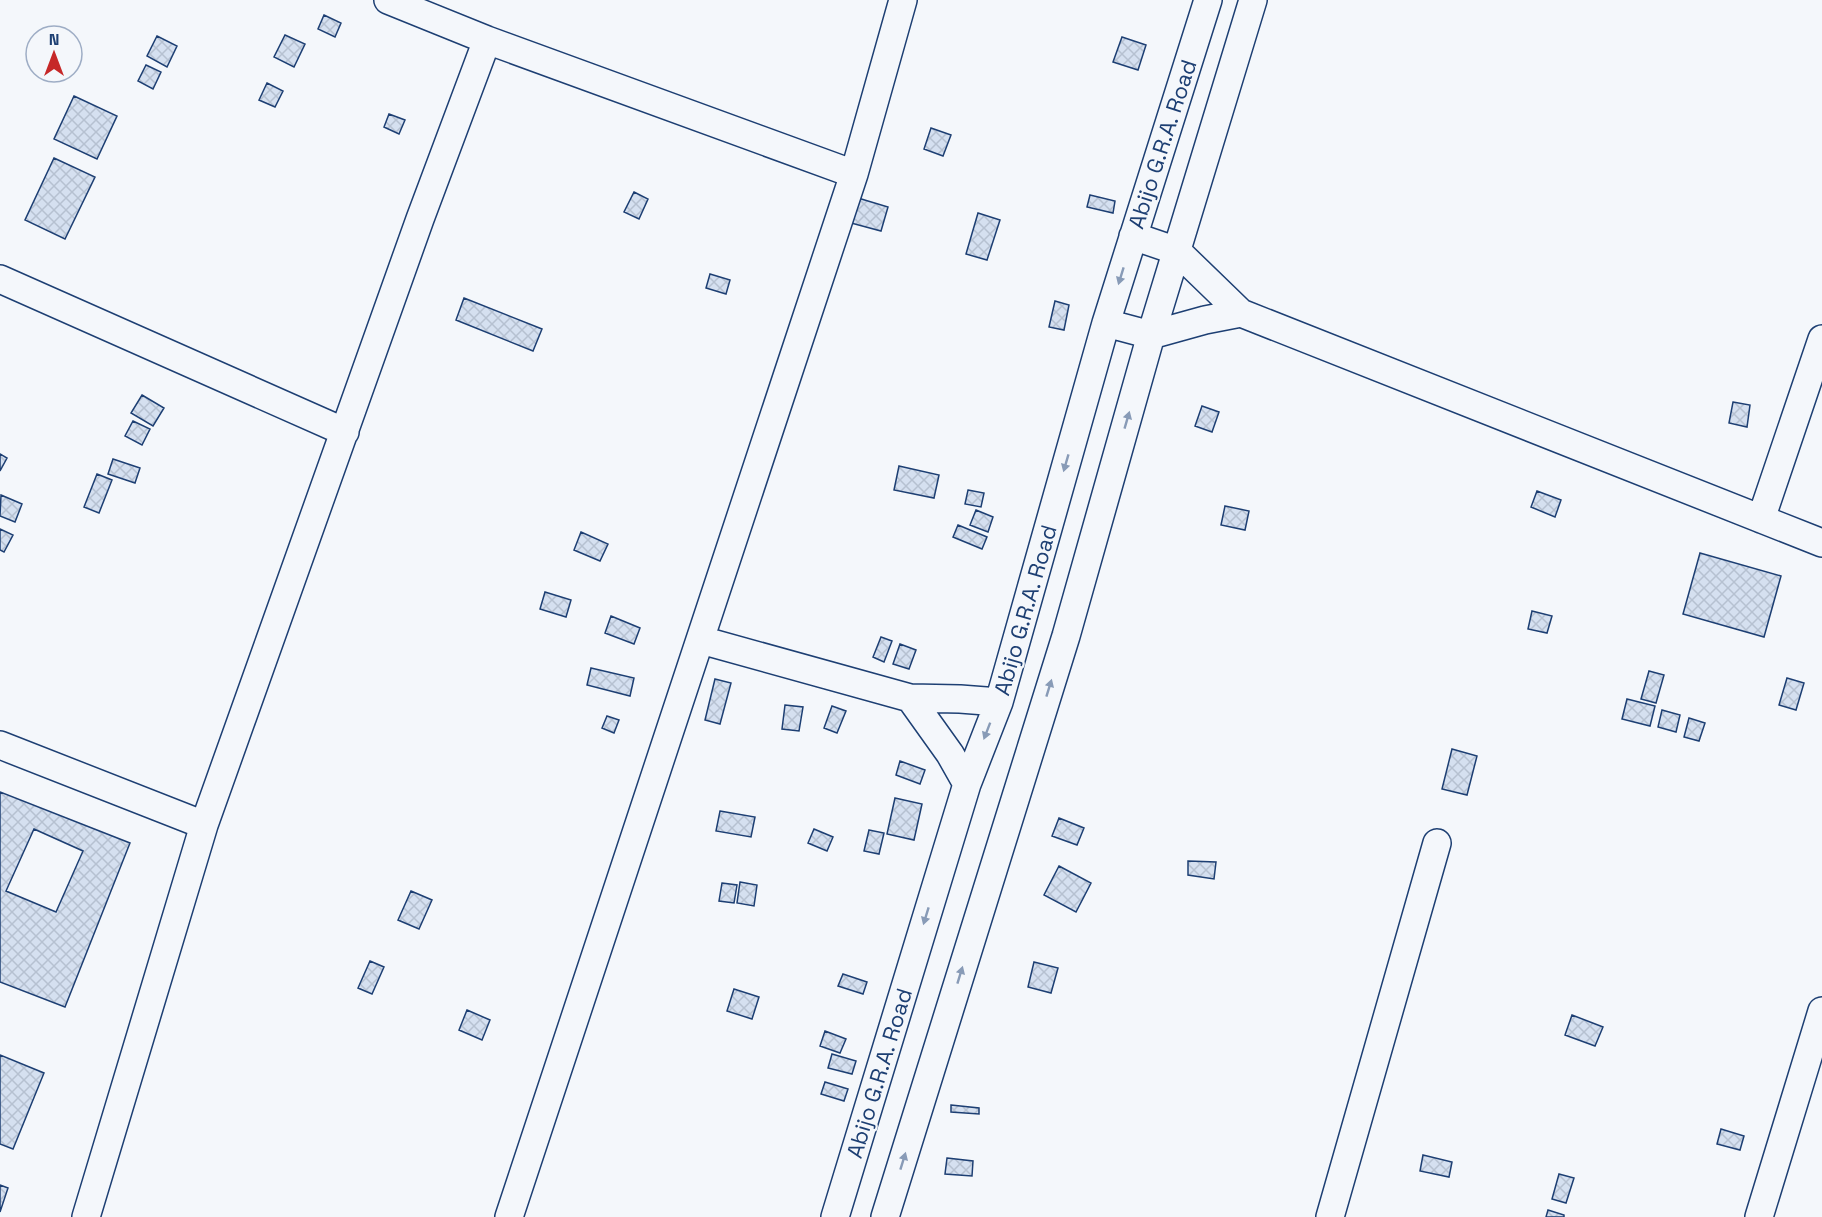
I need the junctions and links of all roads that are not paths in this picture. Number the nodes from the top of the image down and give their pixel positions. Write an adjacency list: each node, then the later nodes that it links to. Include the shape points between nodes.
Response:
1 (388, 0): 5 (street)
2 (903, 0): 6 (street)
3 (1208, 0): 7 (street, Abijo G.R.A. Road)
4 (1253, 0): 8 (street, Abijo G.R.A. Road)
5 (487, 40): 6 (street); 14 (street)
6 (854, 174): 17 (street)
7 (1133, 236): 8 (street); 11 (street, Abijo G.R.A. Road, one-way to 11)
8 (1178, 251): 10 (street); 12 (street, Abijo G.R.A. Road)
9 (0, 279): 14 (street)
10 (1241, 313): 12 (street); 15 (street)
11 (1106, 323): 12 (street); 19 (street, Abijo G.R.A. Road, one-way to 19)
12 (1151, 335): 25 (street, Abijo G.R.A. Road, one-way to 12)
13 (1822, 339): 15 (street)
14 (345, 432): 22 (street)
15 (1761, 519): 16 (street)
16 (1822, 543)
17 (701, 640): 18 (street); 27 (street)
18 (910, 698): 19 (street); 21 (street)
19 (999, 702): 21 (street, Abijo G.R.A. Road, one-way to 21)
20 (0, 745): 22 (street)
21 (967, 783): 28 (street, Abijo G.R.A. Road, one-way to 28)
22 (204, 825): 26 (street)
23 (1437, 843): 29 (street)
24 (1822, 1011): 30 (street)
25 (894, 1215)
26 (86, 1217)
27 (509, 1217)
28 (835, 1217)
29 (1330, 1217)
30 (1759, 1217)

